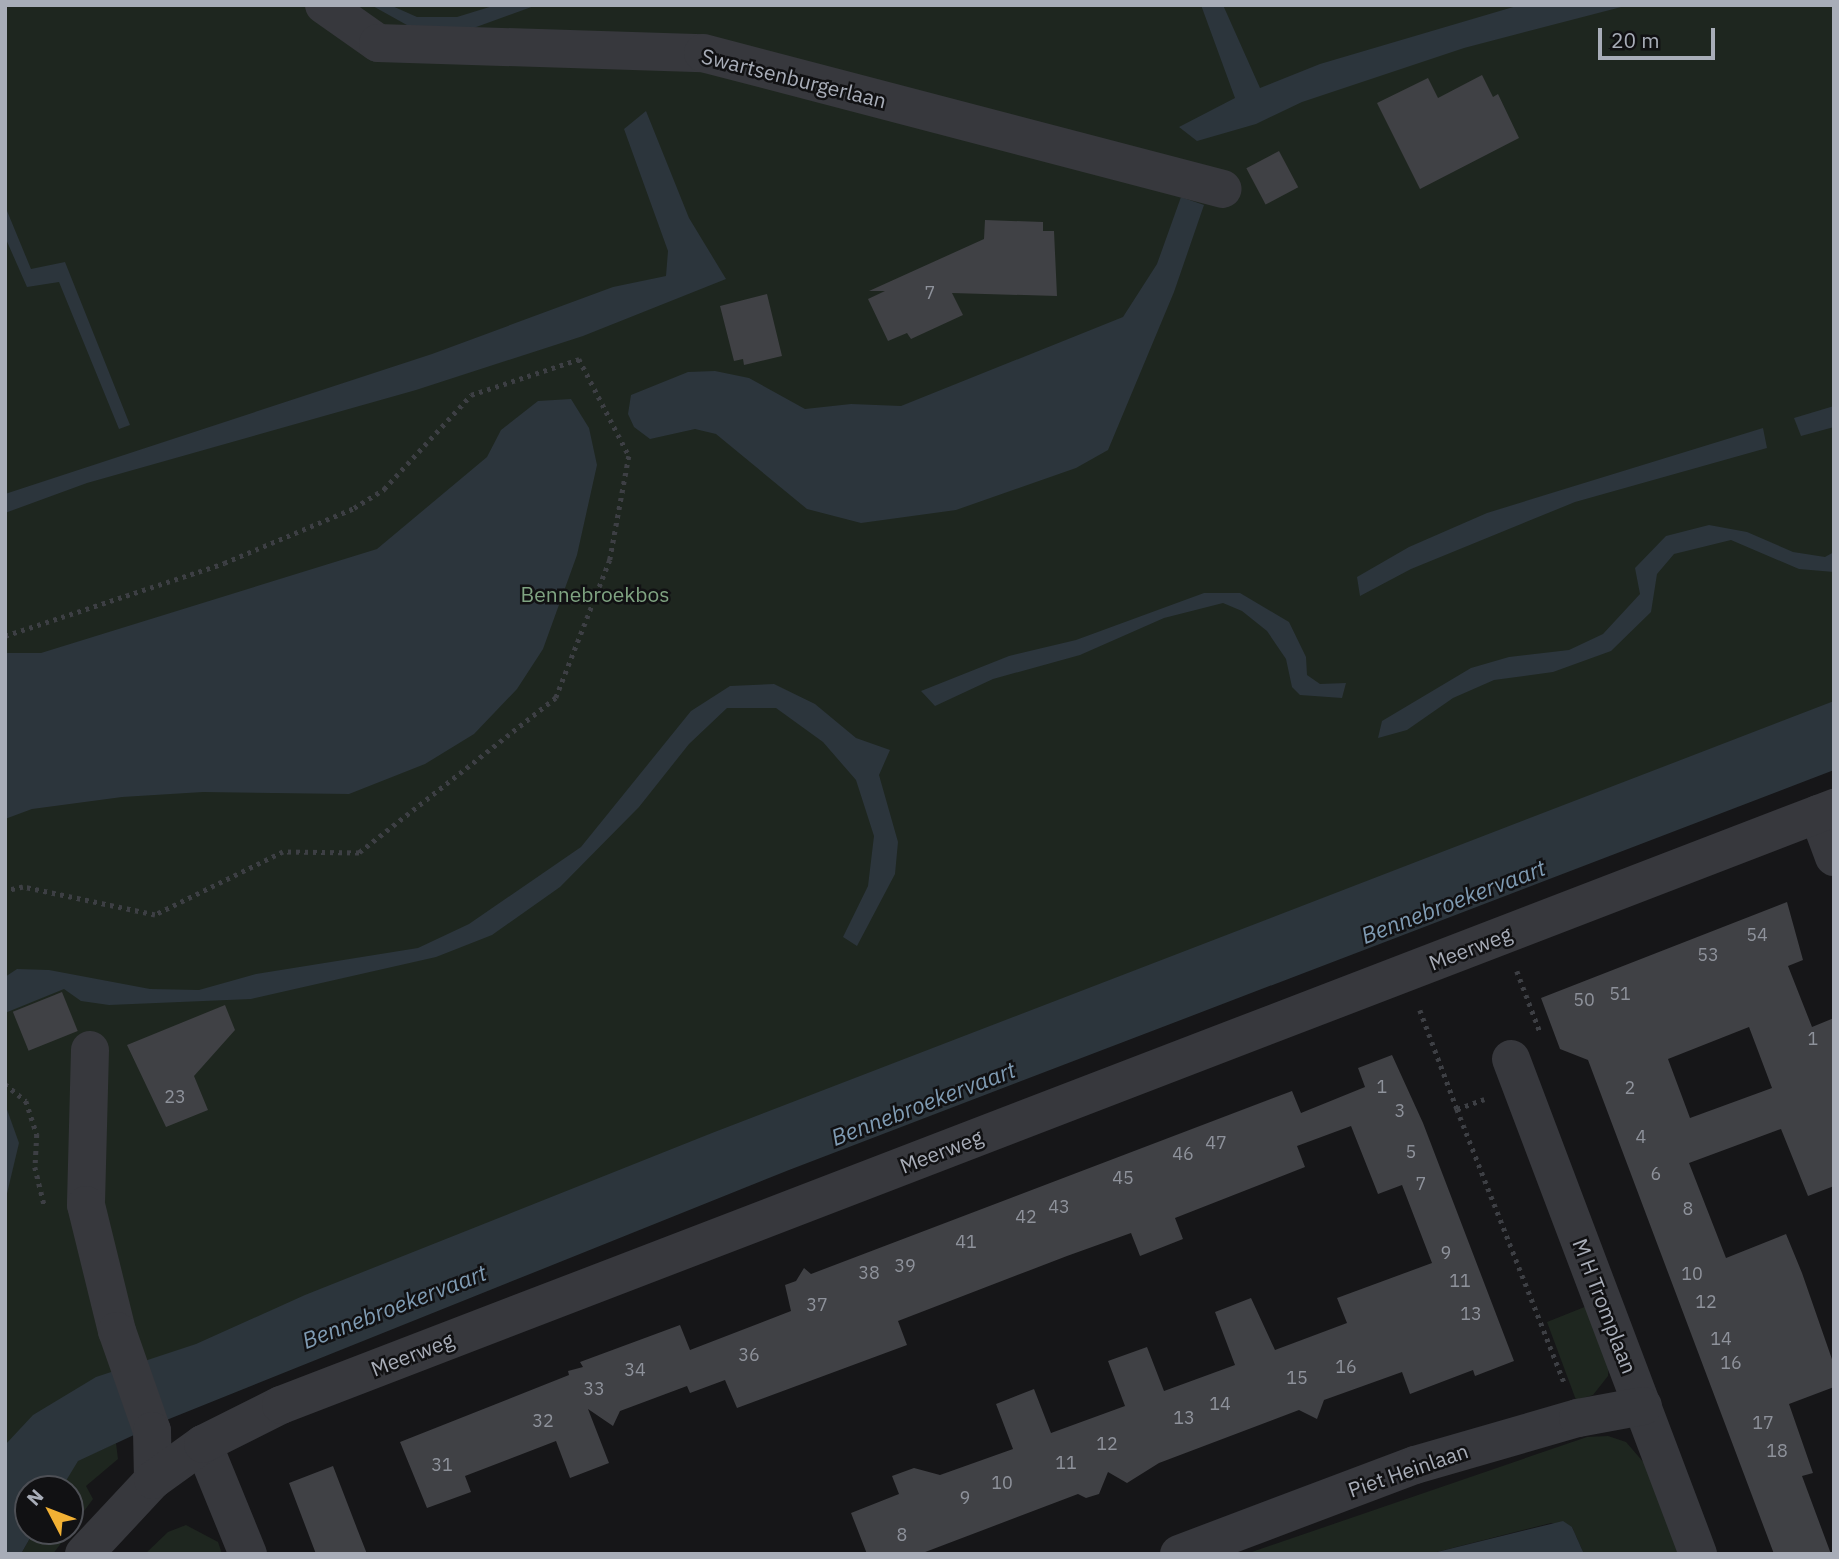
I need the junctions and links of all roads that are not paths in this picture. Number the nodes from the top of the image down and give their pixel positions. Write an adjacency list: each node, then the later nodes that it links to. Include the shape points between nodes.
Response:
1 (324, 5): 2 (street, Swartsenburgerlaan, via 378,43 703,53)
2 (1223, 188)
3 (1826, 811): 4 (street); 8 (street, Meerweg, via 281,1405)
4 (1834, 857)
5 (90, 1050): 9 (street, via 86,1205 125,1352 152,1431)
6 (1515, 1072): 7 (street, M H Tromplaan)
7 (1643, 1406): 12 (street, Piet Heinlaan, via 1578,1418 1415,1465); 13 (street, M H Tromplaan)
8 (203, 1444): 9 (street, Meerweg); 11 (street)
9 (153, 1480): 10 (street, Meerweg)
10 (84, 1554)
11 (248, 1554)
12 (1179, 1554)
13 (1698, 1554)

